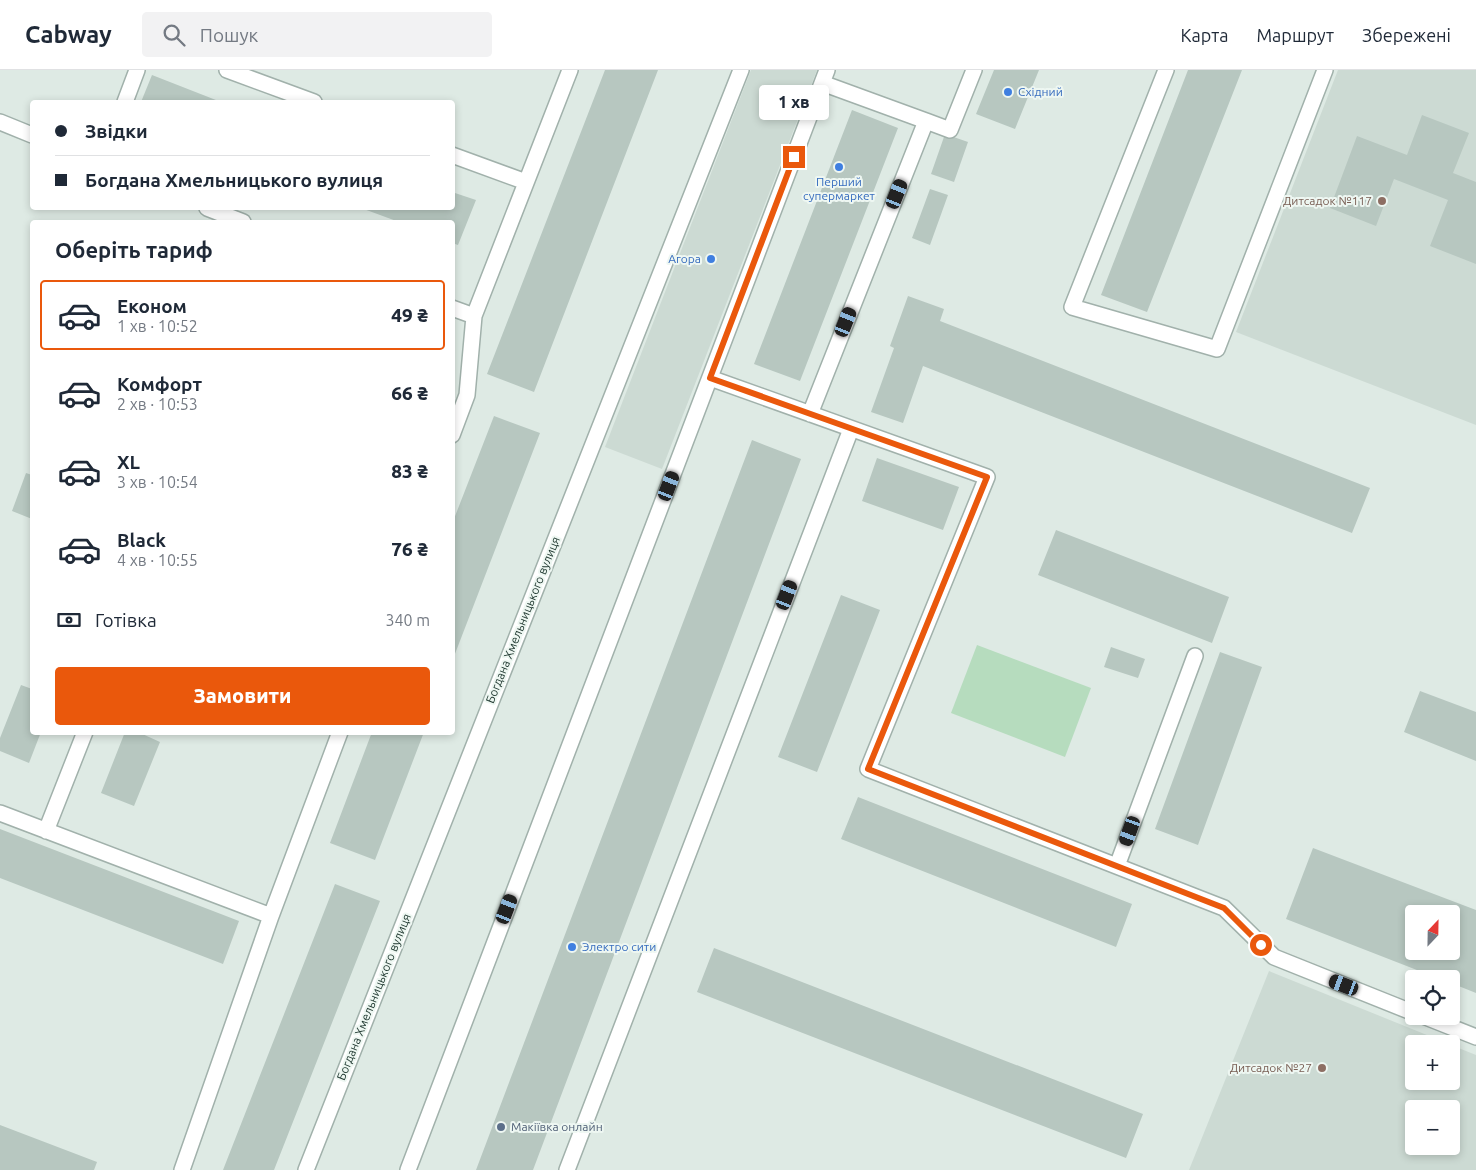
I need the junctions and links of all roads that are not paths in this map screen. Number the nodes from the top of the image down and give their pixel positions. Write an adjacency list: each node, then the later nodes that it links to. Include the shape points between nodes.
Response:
1 (137, 70): 9 (street)
2 (227, 70): 10 (street)
3 (570, 70): 15 (street)
4 (741, 70): 35 (street, Богдана Хмельницького вулиця)
5 (974, 70): 11 (street, via 950,130)
6 (1166, 70): 7 (street, via 1072,307 1217,350)
7 (1325, 70)
8 (824, 76): 11 (street); 20 (street)
9 (126, 100)
10 (309, 100)
11 (926, 121): 21 (street)
12 (0, 122): 13 (street)
13 (30, 134)
14 (455, 156): 15 (street)
15 (526, 182): 19 (street)
16 (212, 210): 17 (street)
17 (238, 220)
18 (455, 309): 19 (street)
19 (474, 316): 22 (street, via 467,395)
20 (710, 378): 21 (street); 36 (street)
21 (810, 414): 23 (street)
22 (455, 427)
23 (850, 428): 29 (street, via 987,477 868,769); 37 (street)
24 (1195, 656): 29 (street)
25 (84, 735): 28 (street)
26 (339, 735): 30 (street)
27 (0, 813): 28 (street)
28 (46, 831): 30 (street)
29 (1117, 866): 31 (street, via 1224,908 1274,957)
30 (271, 916): 34 (street)
31 (1405, 1009)
32 (1446, 1025): 33 (street)
33 (1476, 1037)
34 (182, 1170)
35 (306, 1170)
36 (408, 1170)
37 (567, 1170)

